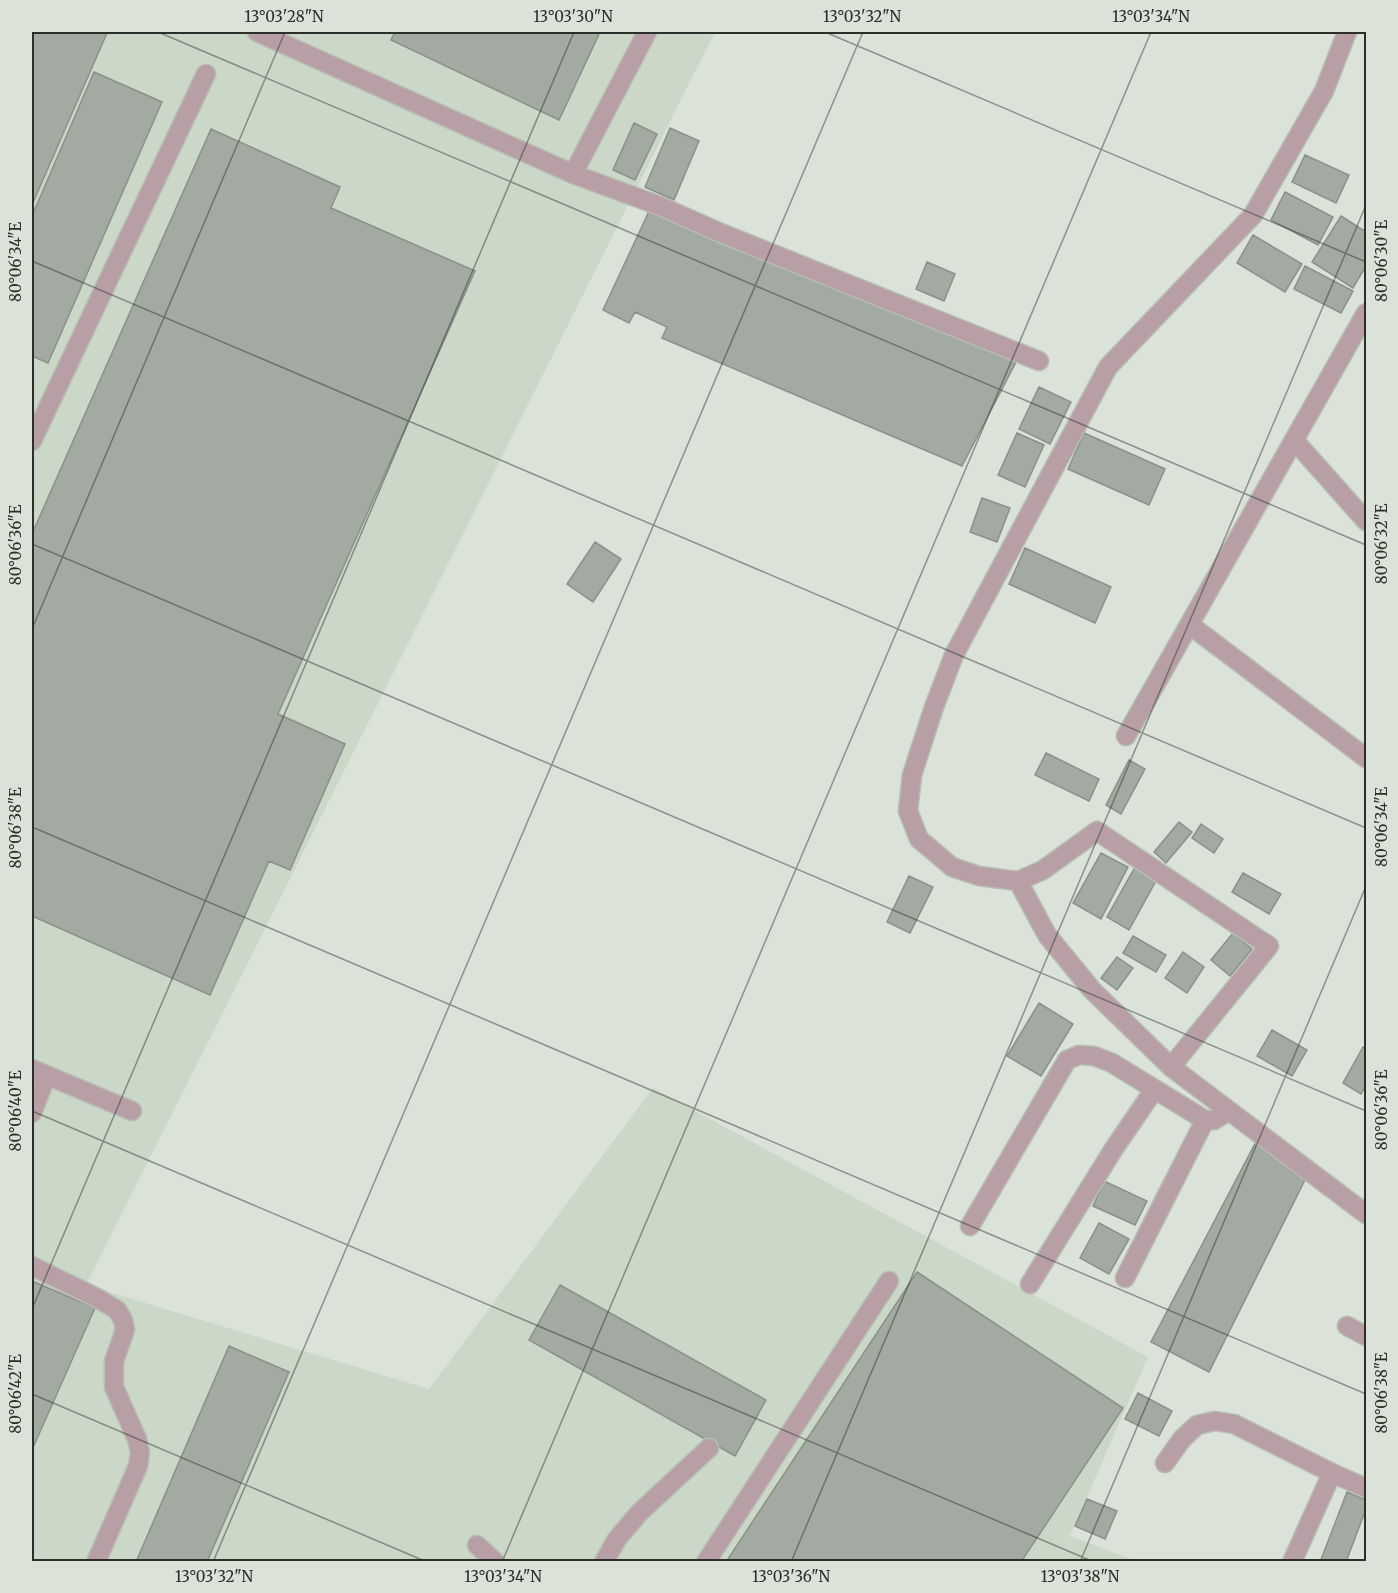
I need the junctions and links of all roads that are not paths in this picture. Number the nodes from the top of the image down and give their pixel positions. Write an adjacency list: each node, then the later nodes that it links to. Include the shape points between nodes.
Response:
1 (257, 32): 5 (street)
2 (647, 32): 5 (street)
3 (1347, 32): 14 (street, via 1324,91 1253,215 1108,367 954,655 912,775 908,811 919,839 952,867 979,876)
4 (206, 74): 9 (street)
5 (573, 174): 7 (street)
6 (1366, 312): 8 (street)
7 (1039, 361)
8 (1294, 440): 10 (street); 11 (street)
9 (32, 441)
10 (1366, 521)
11 (1190, 625): 12 (street); 13 (street)
12 (1126, 736)
13 (1366, 758)
14 (1018, 881): 15 (street, via 1054,945 1092,990); 15 (street, via 1043,870 1097,831 1269,945)
15 (1171, 1067): 18 (street)
16 (39, 1072): 19 (street); 20 (street)
17 (1154, 1090): 21 (street); 23 (street, via 1094,1056 1079,1055 1067,1060); 27 (street)
18 (1229, 1110): 21 (street, via 1214,1120); 22 (street)
19 (132, 1111)
20 (32, 1113)
21 (1205, 1120): 25 (street)
22 (1366, 1214)
23 (969, 1226)
24 (32, 1266): 35 (street, via 99,1299 117,1310 123,1320 125,1330 114,1361 114,1387 140,1454)
25 (1125, 1278)
26 (889, 1281): 38 (street)
27 (1030, 1284)
28 (1347, 1326): 29 (street)
29 (1366, 1336)
30 (709, 1448): 37 (street, via 639,1513)
31 (1165, 1463): 32 (street, via 1197,1425 1215,1421 1234,1424)
32 (1332, 1473): 33 (street); 39 (street)
33 (1366, 1488)
34 (477, 1545): 36 (street)
35 (96, 1562)
36 (495, 1562)
37 (604, 1562)
38 (706, 1562)
39 (1292, 1562)

